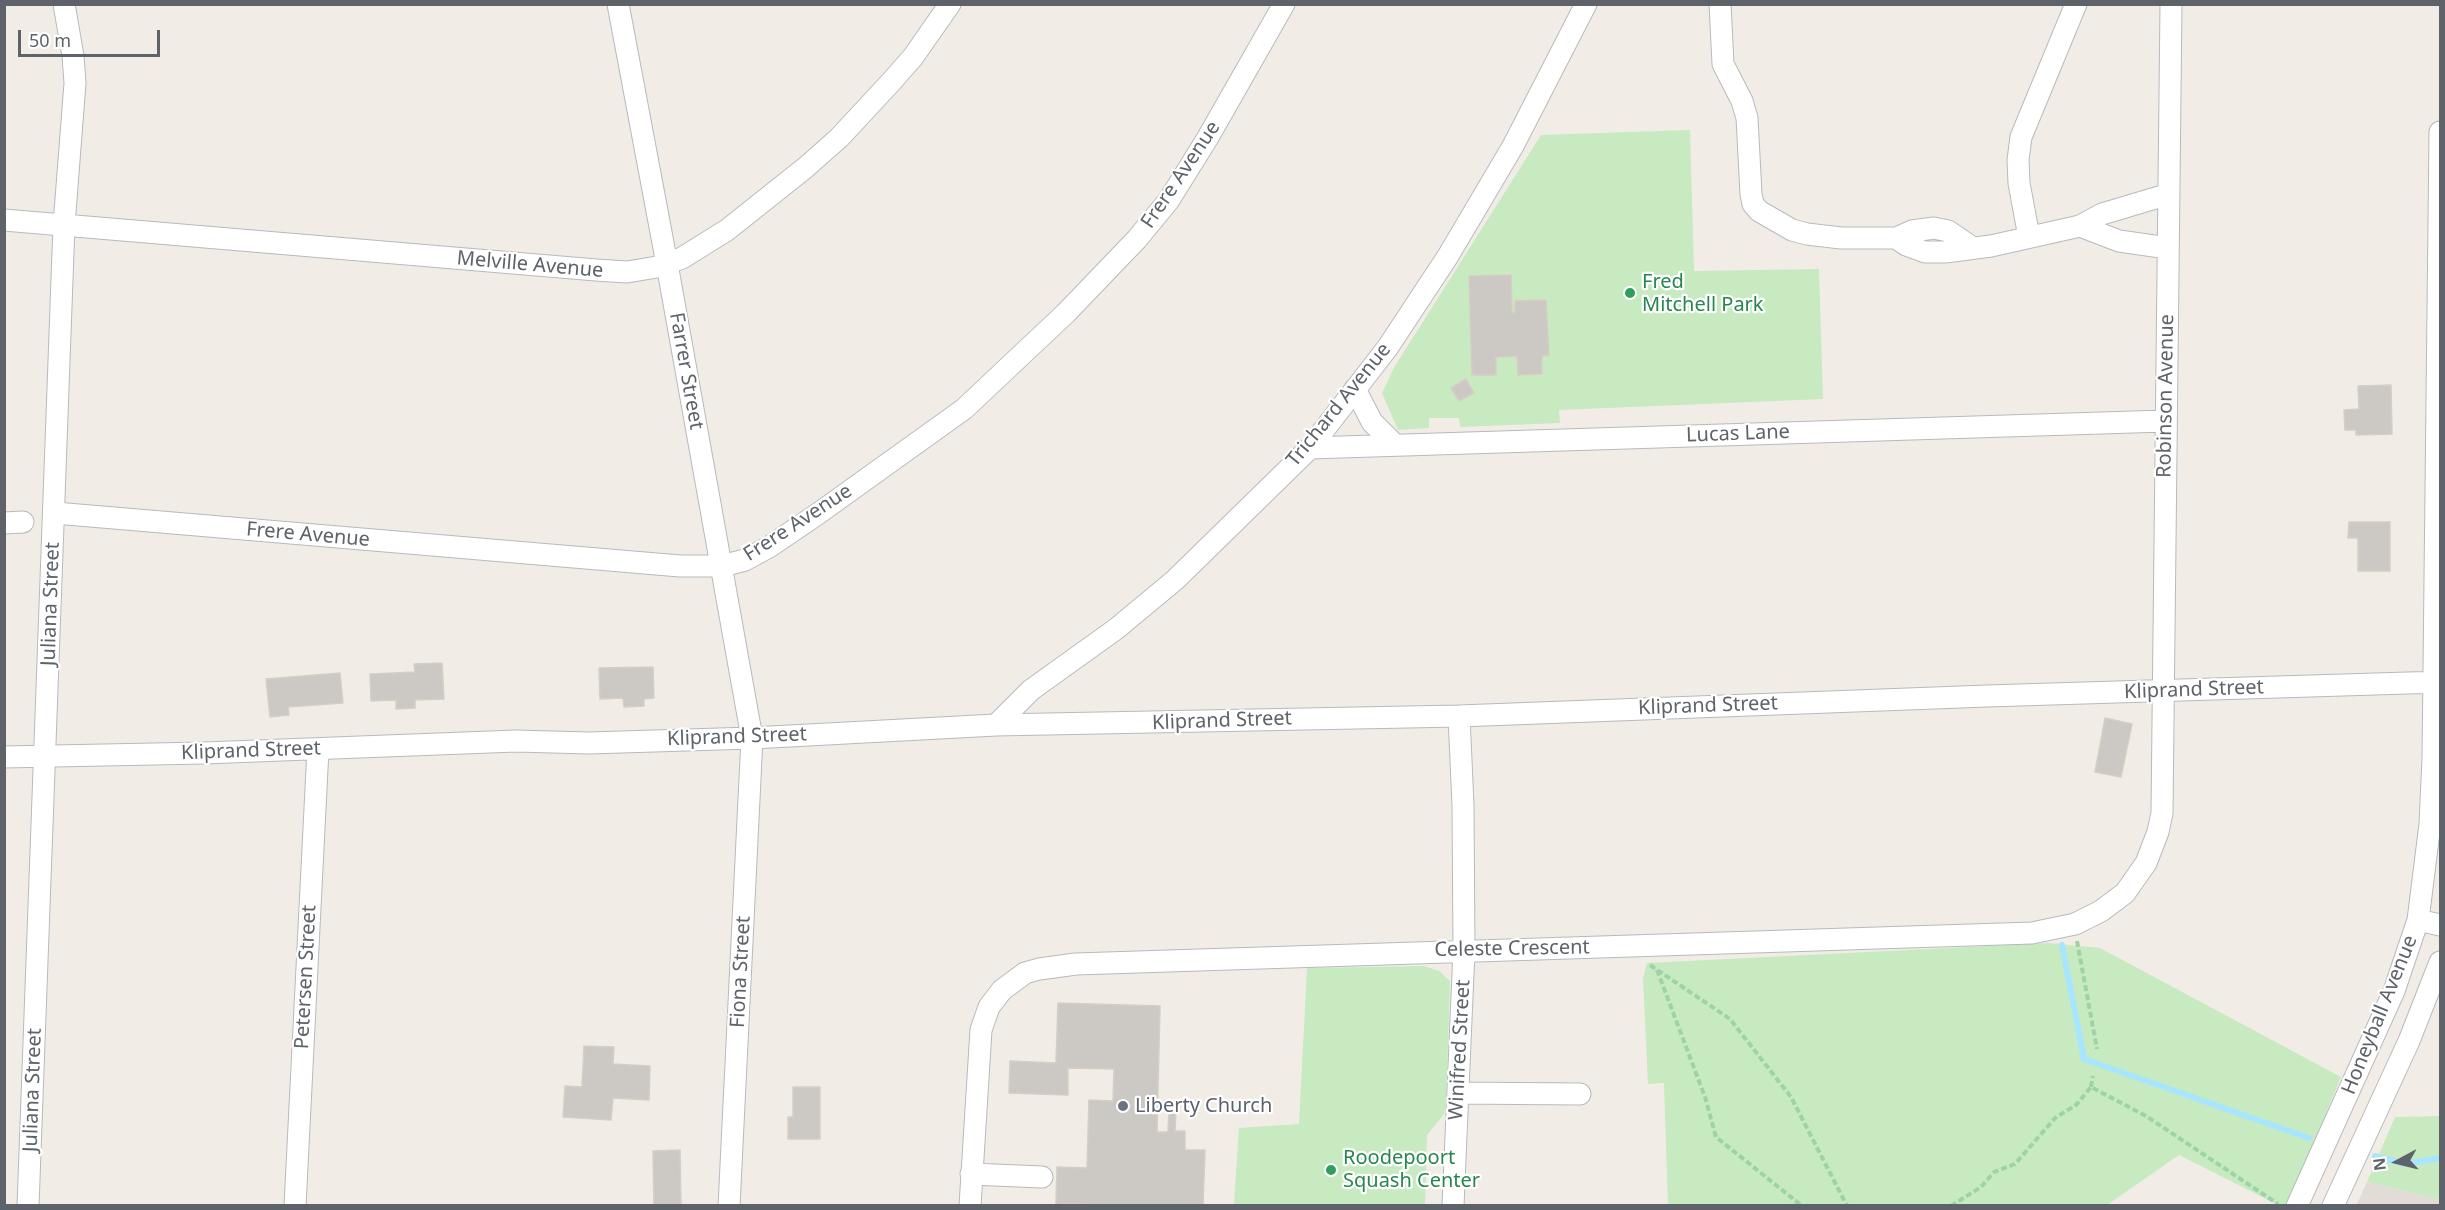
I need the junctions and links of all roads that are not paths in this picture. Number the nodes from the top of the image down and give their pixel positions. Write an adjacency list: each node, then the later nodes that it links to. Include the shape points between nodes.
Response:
1 (64, 4): 12 (street, Juliana Street, via 75,72)
2 (618, 4): 16 (street, Farrer Street)
3 (950, 4): 16 (street, Melville Avenue, via 913,57 839,138 743,218)
4 (1284, 4): 23 (street, Frere Avenue, via 1169,200 1066,313 963,409 769,547 746,560)
5 (1586, 4): 18 (street, Trichard Avenue, via 1470,220 1414,309)
6 (1720, 4): 14 (street, via 1724,64 1747,118 1753,204 1770,218 1792,230 1841,238 1896,238 1934,228 1948,231 1973,248)
7 (2076, 4): 14 (street, via 2021,137 2019,183)
8 (2171, 4): 10 (street, Robinson Avenue)
9 (2440, 132): 17 (street, Honeyball Avenue)
10 (2169, 194): 13 (street, via 2102,214); 15 (street, Robinson Avenue)
11 (4, 220): 12 (street, Melville Avenue)
12 (64, 225): 16 (street, Melville Avenue, via 596,270 627,272); 22 (street, Juliana Street)
13 (2080, 226): 14 (street); 15 (street, via 2119,241)
14 (2029, 237)
15 (2168, 248): 19 (street, Robinson Avenue)
16 (667, 264): 23 (street, Farrer Street)
17 (2439, 385): 24 (street, Honeyball Avenue)
18 (1355, 389): 20 (street, via 1372,422); 21 (street, Trichard Avenue)
19 (2165, 421): 20 (street, Lucas Lane); 25 (street, Robinson Avenue)
20 (1395, 445): 21 (street, Lucas Lane)
21 (1310, 448): 27 (street, Trichard Avenue, via 1175,580 1032,690)
22 (55, 513): 23 (street, Frere Avenue, via 661,565); 31 (street, Juliana Street)
23 (722, 566): 28 (street, Farrer Street)
24 (2437, 682): 25 (street, Kliprand Street); 33 (street, Honeyball Avenue, via 2430,824)
25 (2163, 691): 26 (street, Kliprand Street); 32 (street, Robinson Avenue)
26 (1459, 716): 27 (street, Kliprand Street); 35 (street, Winifred Street)
27 (996, 725): 28 (street, Kliprand Street)
28 (752, 738): 29 (street, Kliprand Street); 43 (street, Fiona Street)
29 (318, 749): 31 (street, Kliprand Street); 42 (street, Petersen Street)
30 (4, 757): 31 (street, Kliprand Street)
31 (45, 757): 41 (street, Juliana Street)
32 (2163, 787): 35 (street, Celeste Crescent, via 2158,832 2146,863 2125,893 2074,924 2032,933)
33 (2418, 920): 34 (street); 46 (street, Honeyball Avenue, via 2394,991)
34 (2440, 925)
35 (1464, 950): 37 (street, Winifred Street); 39 (street, Celeste Crescent, via 1076,964 1025,973 992,1002 981,1030)
36 (2440, 962): 47 (street, Honeyball Avenue, via 2409,1041)
37 (1458, 1093): 38 (street); 45 (street, Winifred Street)
38 (1580, 1094)
39 (971, 1174): 40 (street); 44 (street, Celeste Crescent)
40 (1042, 1177)
41 (28, 1206)
42 (295, 1206)
43 (729, 1206)
44 (970, 1206)
45 (1453, 1206)
46 (2297, 1206)
47 (2333, 1206)

